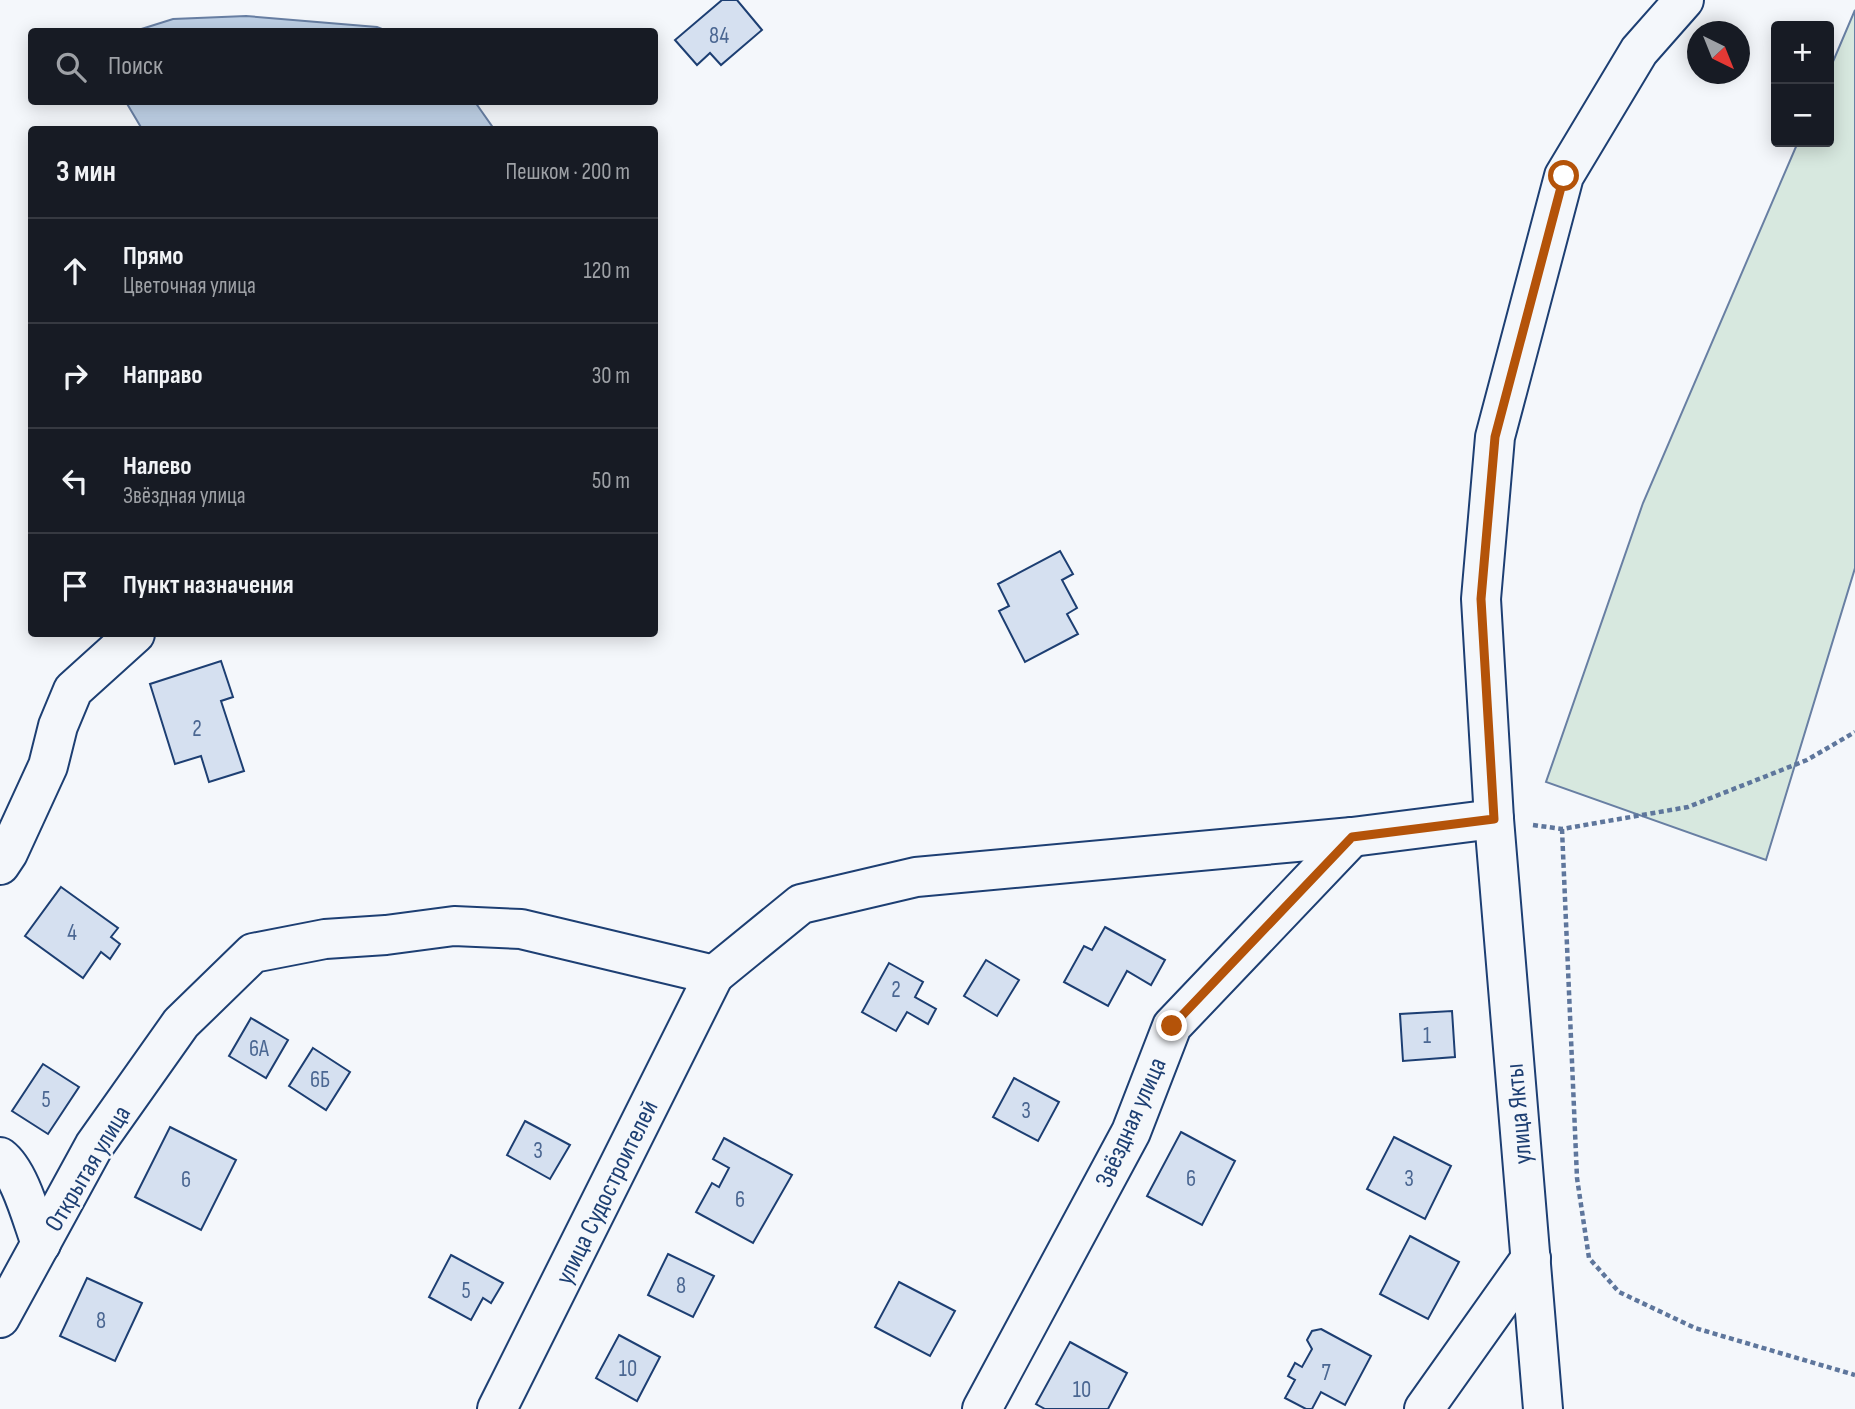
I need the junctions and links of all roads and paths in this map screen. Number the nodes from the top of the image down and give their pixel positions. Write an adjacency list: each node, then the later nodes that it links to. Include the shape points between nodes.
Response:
1 (1684, 0): 4 (street, улица Якты, via 1639,51 1564,176 1495,437 1481,599)
2 (132, 637): 7 (street, via 73,690 48,766)
3 (1855, 732): 5 (path, via 1807,760 1688,807)
4 (1494, 819): 5 (path); 6 (street); 11 (street, улица Якты)
5 (1562, 829): 13 (path, via 1577,1178 1589,1258 1619,1292 1695,1328)
6 (1352, 837): 8 (street, via 916,877 802,904); 15 (street, Звёздная улица, via 1172,1026 1131,1132)
7 (0, 865)
8 (714, 975): 10 (street, Открытая улица, via 521,929 454,926 325,939 253,953 181,1023 94,1146); 14 (street, улица Судостроителей)
9 (0, 1157): 10 (street, via 23,1196)
10 (41, 1244): 12 (street, Открытая улица)
11 (1531, 1258): 16 (street); 17 (street, улица Якты)
12 (0, 1318)
13 (1855, 1375)
14 (497, 1409)
15 (982, 1409)
16 (1424, 1409)
17 (1543, 1409)

